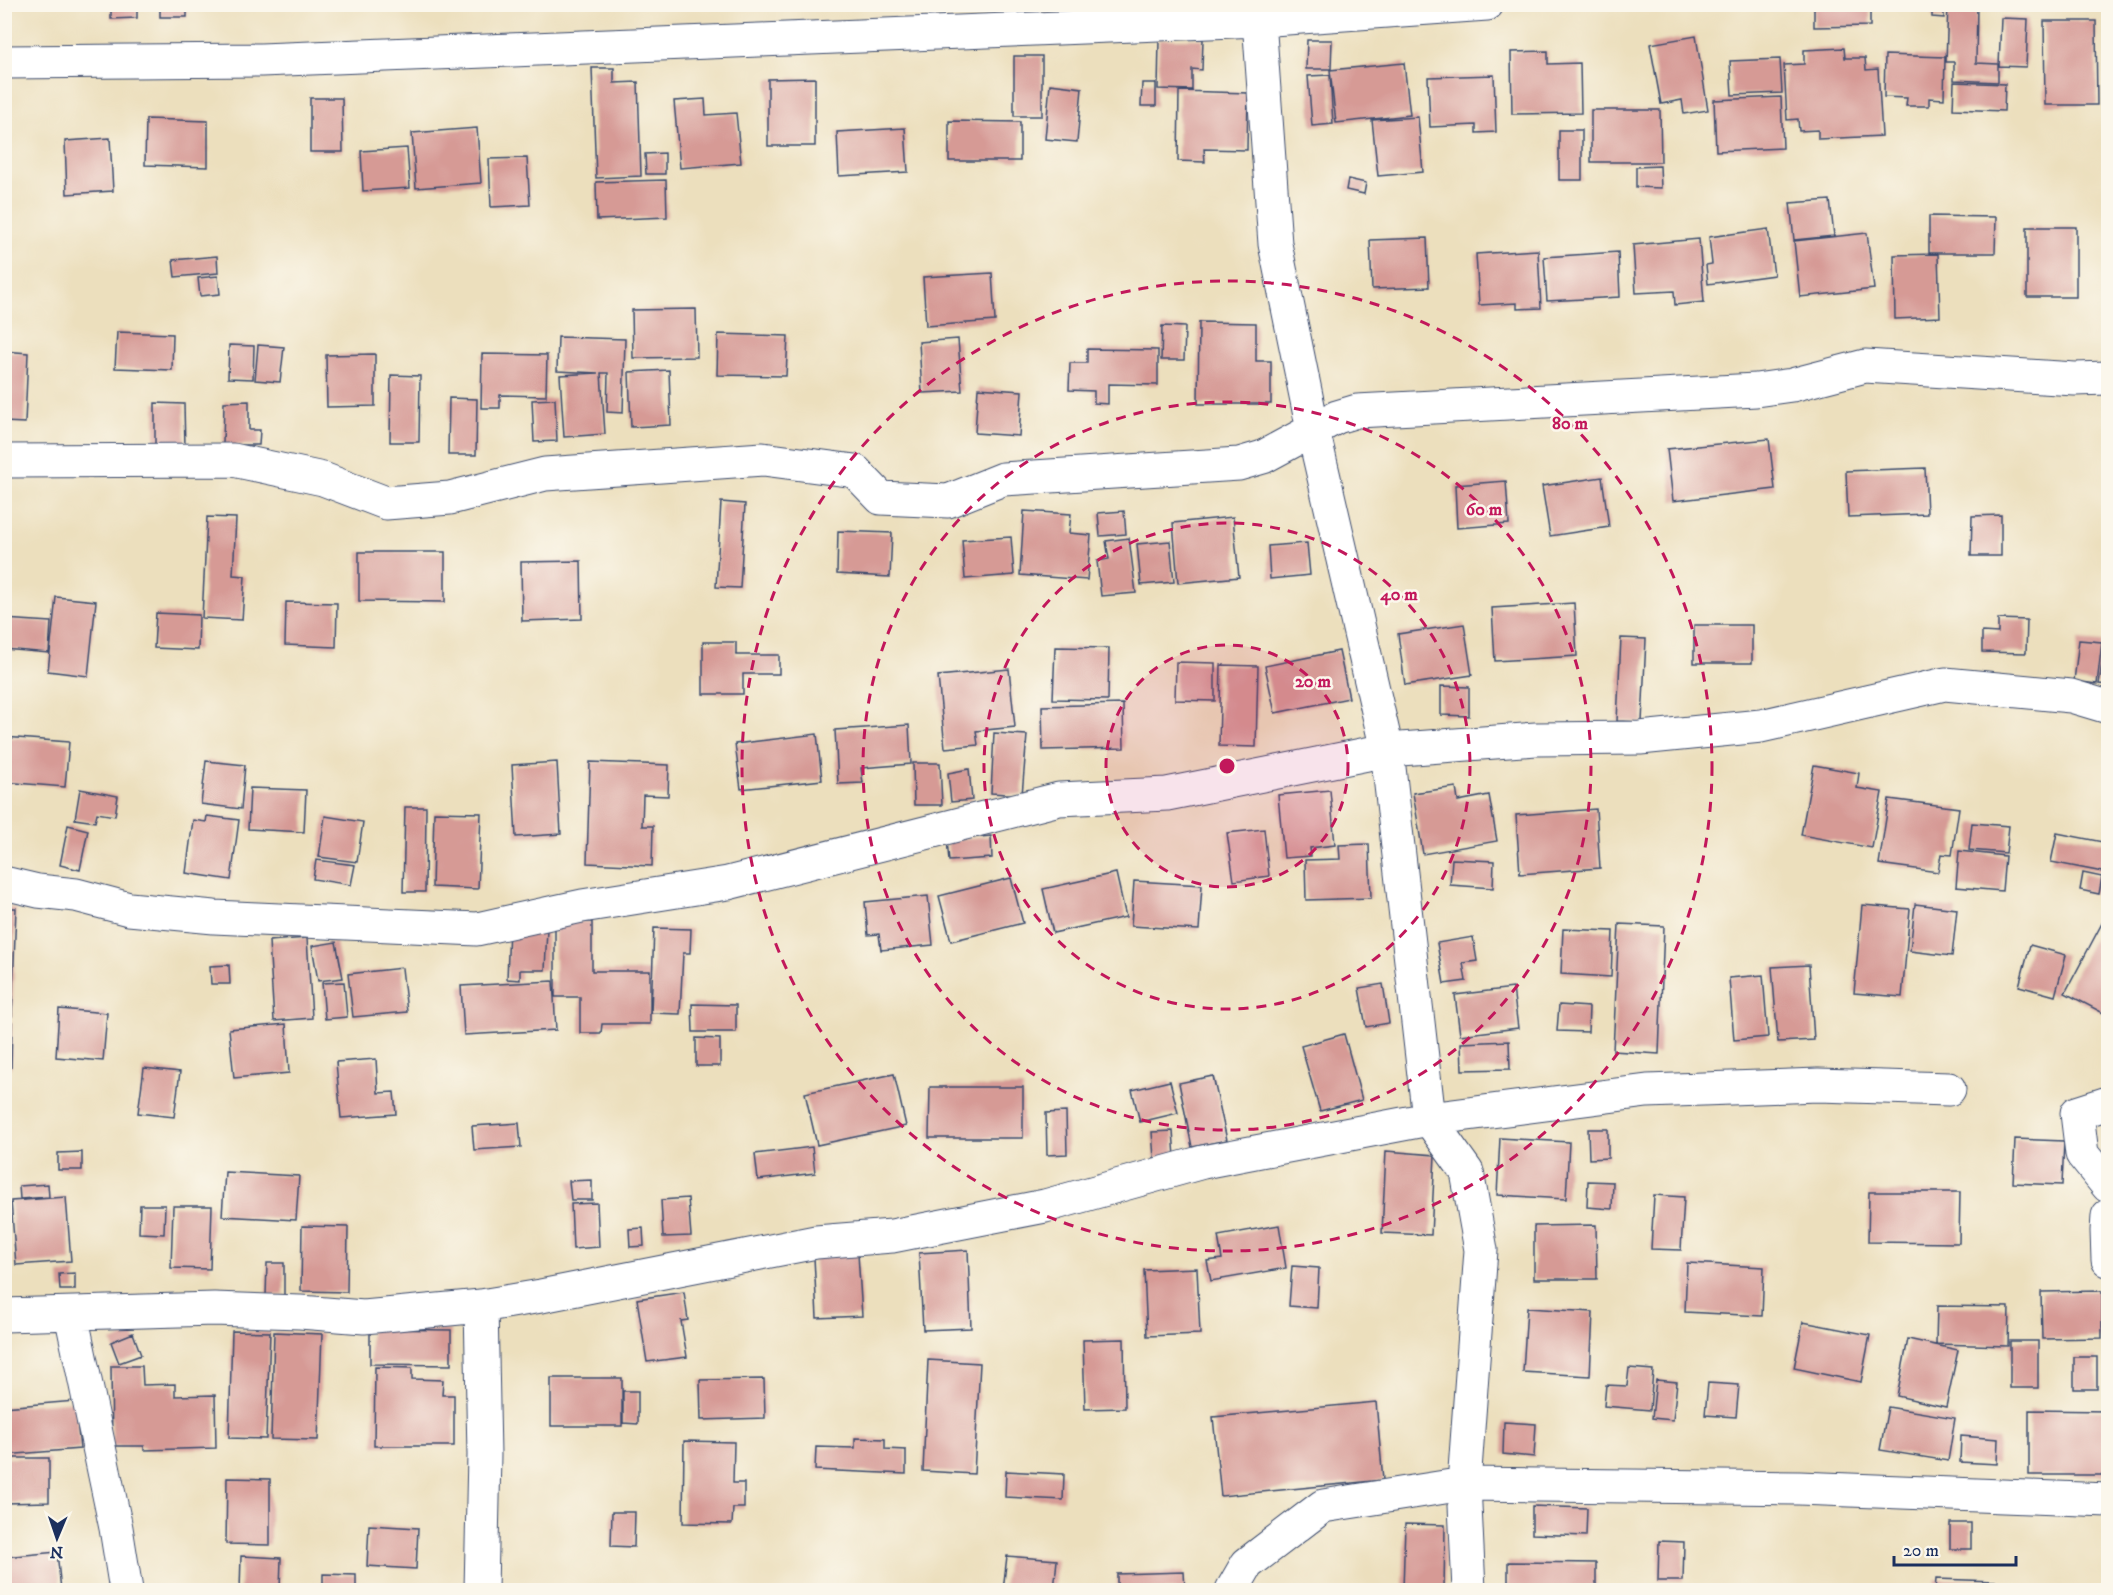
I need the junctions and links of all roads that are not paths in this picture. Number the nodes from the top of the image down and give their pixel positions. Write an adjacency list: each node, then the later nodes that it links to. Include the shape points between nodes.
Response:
1 (1487, 4): 2 (street)
2 (1256, 12): 3 (street, via 261,60); 5 (street, via 1275,244)
3 (4, 62)
4 (2109, 378): 5 (street, via 1865,366 1756,390 1357,411)
5 (1313, 430): 6 (street, via 1263,458 1239,464 1003,479 948,501 882,498 855,471 763,459 545,474 450,498 386,503 323,479 233,460); 8 (street)
6 (4, 461)
7 (2109, 707): 8 (street, via 2072,696 1945,684 1761,726 1640,738 1536,739)
8 (1387, 750): 9 (street, via 1167,794 1059,799 728,883 582,906 477,928 214,917 129,909); 12 (street)
9 (4, 883)
10 (1949, 1089): 12 (street, via 1818,1085 1647,1092)
11 (2109, 1103): 13 (street, via 2077,1113 2082,1154)
12 (1429, 1119): 16 (street, via 1203,1162 1045,1206 904,1234 816,1242); 19 (street, via 1467,1172 1481,1250)
13 (2109, 1186)
14 (2109, 1216): 15 (street)
15 (2109, 1260)
16 (481, 1306): 17 (street, via 364,1317 214,1309); 22 (street)
17 (71, 1314): 18 (street); 21 (street)
18 (4, 1315)
19 (1464, 1484): 20 (street, via 1799,1488); 23 (street, via 1323,1506 1247,1564); 24 (street)
20 (2109, 1500)
21 (126, 1590)
22 (481, 1590)
23 (1232, 1590)
24 (1469, 1590)

